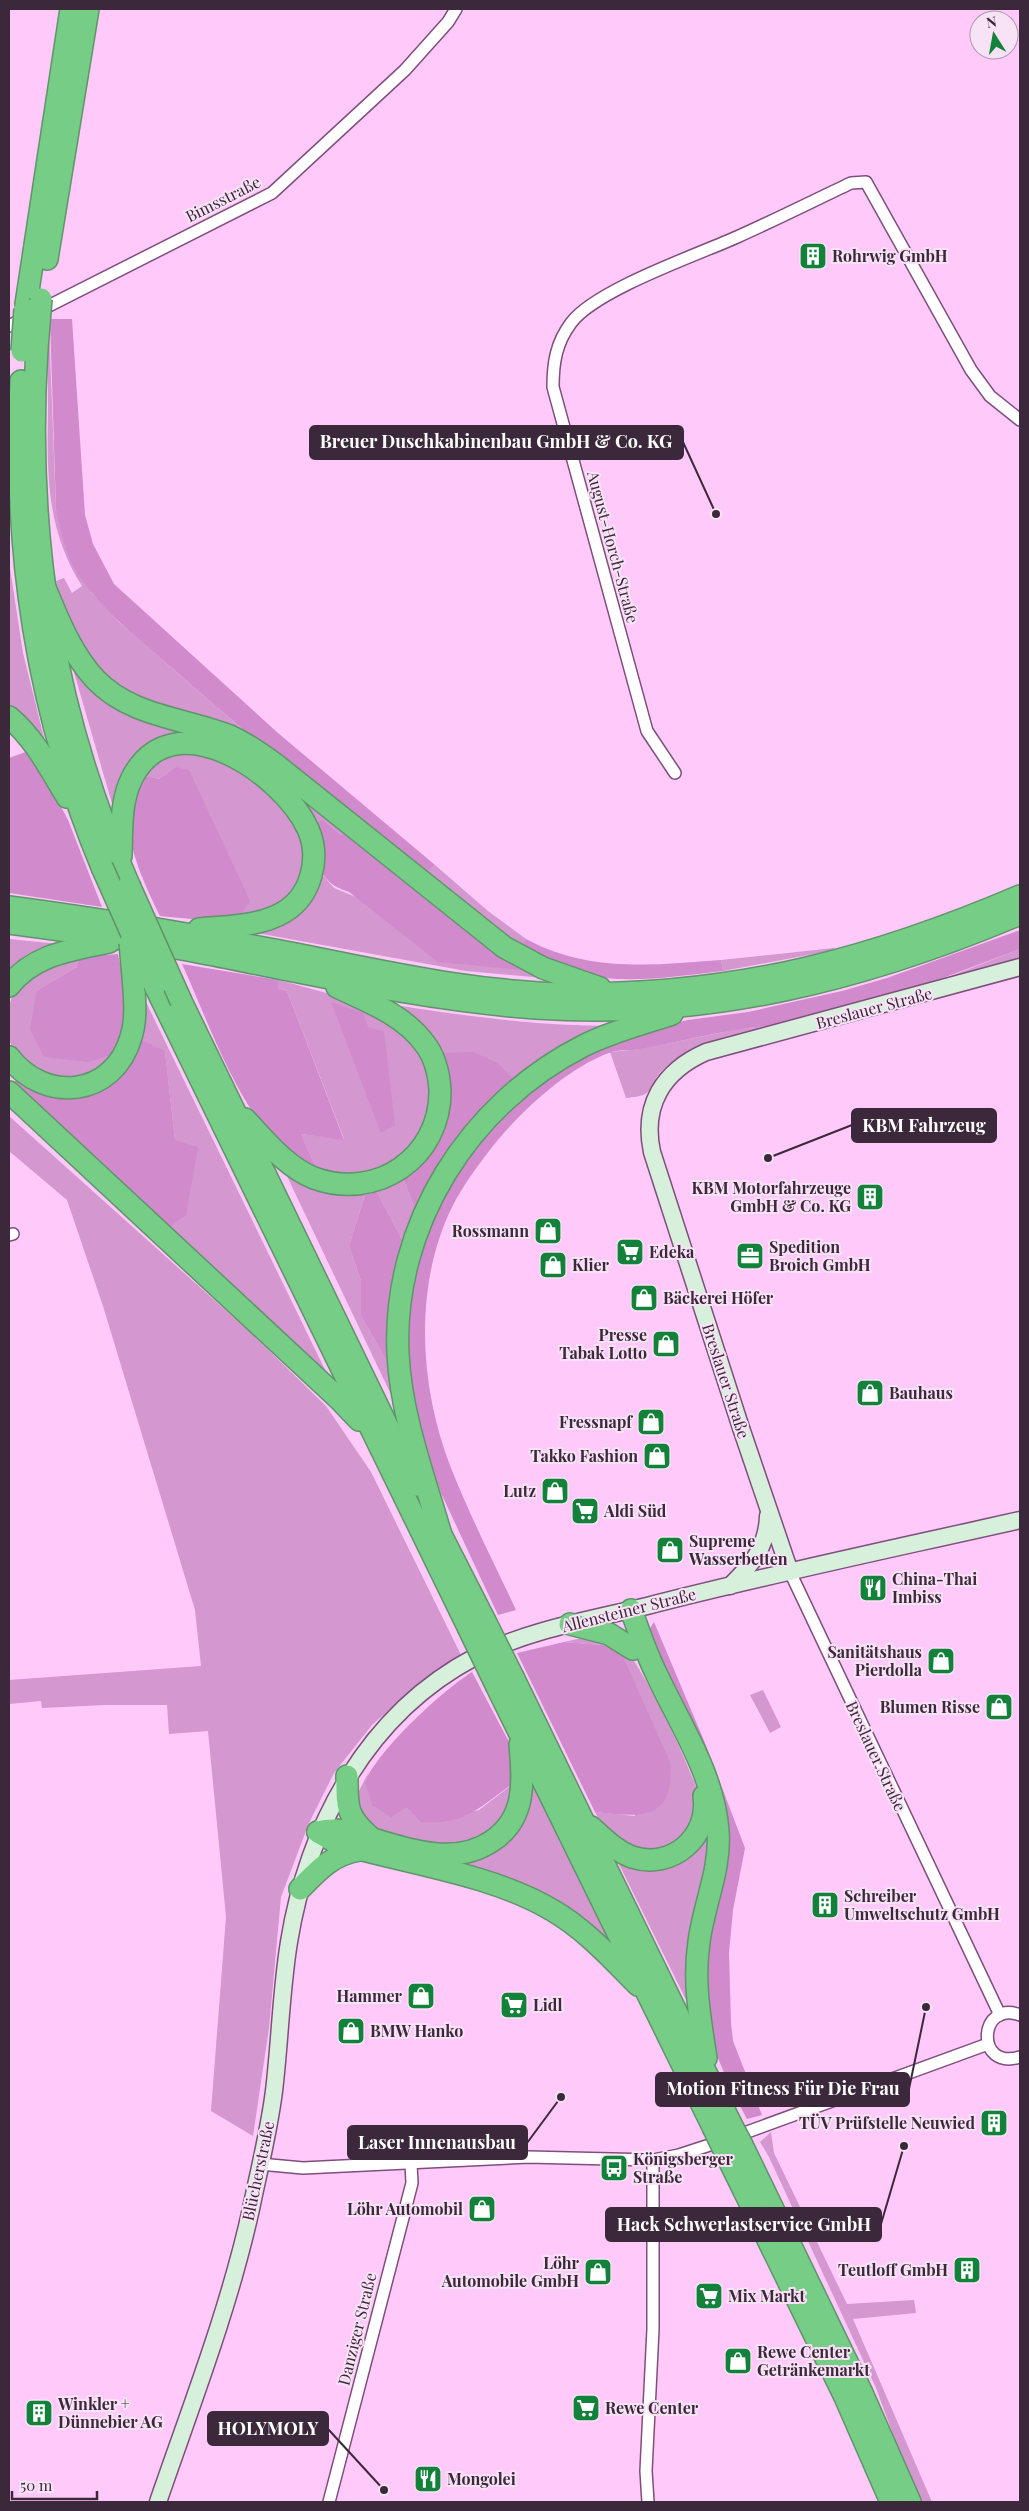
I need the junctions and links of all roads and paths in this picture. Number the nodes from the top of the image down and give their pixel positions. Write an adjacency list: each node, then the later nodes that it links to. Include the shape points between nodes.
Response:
1 (71, 9): 4 (highway)
2 (88, 9): 4 (highway)
3 (456, 9): 5 (street, Bimsstraße, via 405,70 272,193)
4 (33, 302): 6 (highway, bridge)
5 (9, 326)
6 (30, 350): 8 (highway); 10 (highway, via 36,517)
7 (1020, 420): 12 (street, August-Horch-Straße, via 990,396 971,370 866,182 851,184 598,300 572,321 558,345 553,362 553,387 647,731)
8 (18, 442): 9 (highway); 13 (highway, via 22,546 31,619 52,716)
9 (9, 469)
10 (43, 583): 14 (highway, via 53,648); 24 (highway, via 82,663 115,695 132,706 214,730 248,745 504,947 543,968)
11 (9, 717): 13 (highway, via 41,754)
12 (675, 773)
13 (88, 832): 14 (highway)
14 (112, 866): 19 (highway, via 132,779 148,758 172,745 200,743 234,756 294,807 308,829 314,854 311,877 298,901 284,912 263,920); 20 (highway, bridge); 28 (highway, bridge, via 129,885)
15 (1020, 896): 24 (highway, via 917,937 782,975 699,988)
16 (9, 906): 19 (highway)
17 (1020, 914): 25 (highway, via 863,972 783,991)
18 (9, 923): 20 (highway)
19 (176, 932): 24 (highway, via 442,982 535,992)
20 (125, 934): 22 (highway); 23 (highway, via 41,959 28,966); 26 (highway, bridge, via 134,988 134,1017 131,1039 120,1060 100,1080 70,1089 55,1088 28,1078); 29 (highway, bridge, via 155,986)
21 (1020, 967): 30 (street, Breslauer Straße, via 706,1052 674,1071 658,1093 649,1124 652,1152)
22 (312, 974): 25 (highway, via 437,996 536,1008 625,1010); 28 (highway, via 406,1022 427,1046 438,1074 440,1102 434,1128 427,1141 411,1160 391,1175 370,1183 340,1184 312,1177 287,1161)
23 (9, 986)
24 (618, 993)
25 (703, 1004): 32 (highway, via 603,1037 560,1059 527,1081 467,1141 445,1172 428,1206 404,1278 398,1355 404,1403)
26 (9, 1058)
27 (9, 1092): 29 (highway)
28 (232, 1106): 32 (highway)
29 (374, 1435): 36 (highway)
30 (768, 1509): 33 (street, Breslauer Straße); 34 (street, via 767,1532 762,1547 752,1564)
31 (1020, 1520): 33 (street, Allensteiner Straße)
32 (441, 1535): 36 (highway)
33 (790, 1572): 34 (street, Allensteiner Straße); 48 (street, Breslauer Straße)
34 (730, 1586): 35 (street, Allensteiner Straße)
35 (631, 1610): 37 (street, Allensteiner Straße); 38 (highway, via 626,1626); 51 (highway, via 654,1670 706,1778 715,1810 718,1862 699,1939 696,1970)
36 (476, 1623): 39 (highway, bridge)
37 (570, 1624): 38 (highway, via 609,1634); 41 (street, Allensteiner Straße, via 503,1644 476,1656 445,1676 386,1727)
38 (633, 1649): 42 (highway, via 698,1774 704,1800 701,1828 694,1839 672,1856 646,1860 616,1849)
39 (506, 1683): 40 (highway); 42 (highway)
40 (520, 1734): 44 (highway, via 521,1801 513,1820 498,1838 477,1850 452,1855); 46 (highway)
41 (348, 1776): 43 (street, Allensteiner Straße); 44 (highway, via 350,1815)
42 (582, 1819): 51 (highway)
43 (318, 1832): 44 (highway, via 341,1829); 45 (street, Blücherstraße)
44 (365, 1844): 45 (highway, via 332,1859); 46 (highway, via 522,1895 550,1909 598,1944)
45 (300, 1889): 55 (street, Blücherstraße, via 288,1945 273,2098)
46 (652, 2000): 52 (highway)
47 (1020, 2014): 48 (street, via 1008,2012)
48 (1000, 2015): 49 (street, via 994,2018 987,2030)
49 (988, 2044): 50 (street, via 1004,2059); 54 (street, via 728,2139)
50 (1020, 2058)
51 (709, 2078): 52 (highway)
52 (722, 2124): 53 (highway, bridge)
53 (734, 2149): 60 (highway); 61 (highway, via 862,2393)
54 (653, 2160): 56 (street, via 528,2158); 59 (street, via 654,2276 646,2479)
55 (260, 2164): 56 (street, via 303,2168); 57 (street, Blücherstraße, via 220,2321)
56 (411, 2164): 58 (street, Danziger Straße, via 412,2183)
57 (158, 2502)
58 (329, 2502)
59 (648, 2502)
60 (891, 2502)
61 (910, 2502)

